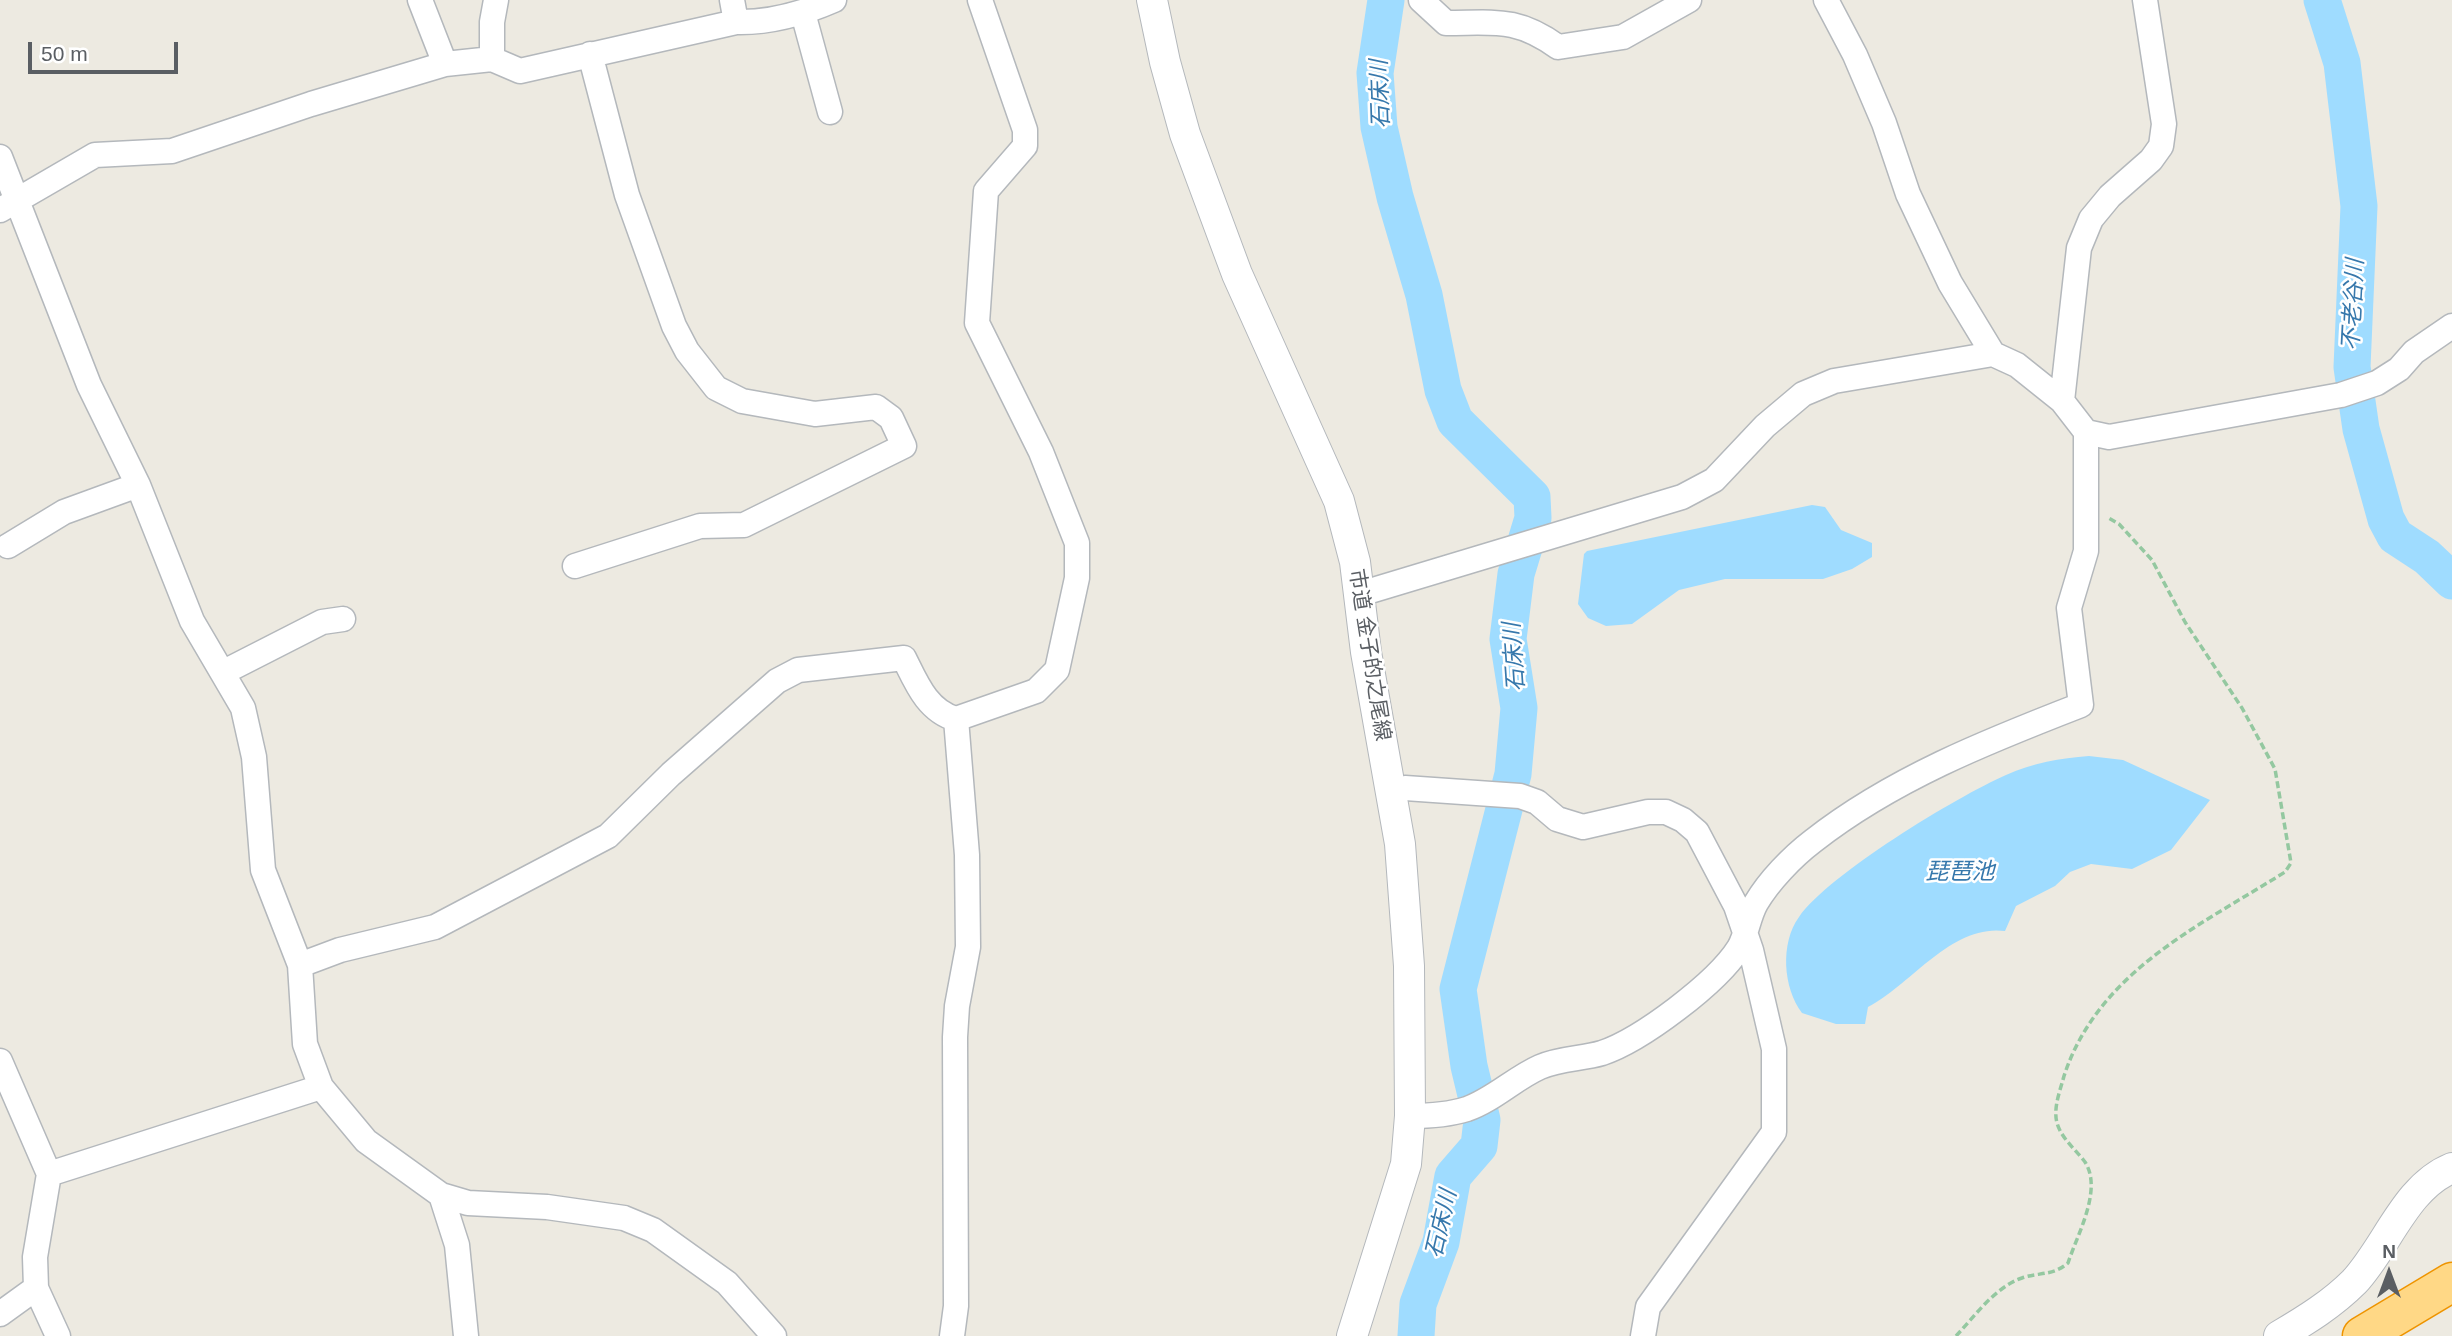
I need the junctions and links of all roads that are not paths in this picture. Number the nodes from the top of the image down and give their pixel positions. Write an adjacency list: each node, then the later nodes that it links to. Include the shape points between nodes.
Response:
1 (420, 0): 14 (street)
2 (496, 0): 13 (street)
3 (834, 0): 11 (street)
4 (980, 0): 28 (street, via 1025,130 1025,146 986,191 977,323 1041,452 1077,543 1077,578 1057,670 1036,691)
5 (1152, 0): 25 (street, 市道 金子的之尾線, via 1185,134 1237,274 1339,501)
6 (1421, 0): 7 (street, via 1446,23 1503,23 1532,29 1558,47 1623,37)
7 (1689, 0)
8 (1826, 0): 19 (street, via 1855,55 1908,194 1944,272)
9 (2145, 0): 20 (street, via 2164,124 2161,146 2110,196 2091,219 2083,238)
10 (734, 11): 11 (street, via 759,22); 12 (street)
11 (803, 13): 15 (street)
12 (590, 54): 13 (street, via 520,71); 24 (street, via 627,195 674,326 716,388 742,401 815,414 876,407 891,418 904,446 744,525 700,526)
13 (492, 59): 14 (street)
14 (444, 64): 17 (street, via 172,151 95,155)
15 (830, 112)
16 (0, 157): 17 (street)
17 (9, 204): 22 (street)
18 (2452, 326): 21 (street, via 2377,383 2342,395 2109,437)
19 (1993, 354): 20 (street, via 2017,365); 25 (street, via 1834,381 1803,394 1714,480 1682,496)
20 (2062, 401): 21 (street)
21 (2087, 432): 30 (street, via 2086,551 2069,608 2081,705 1994,738 1908,780 1812,841 1762,895)
22 (138, 485): 23 (street, via 64,512); 27 (street, via 192,621)
23 (8, 546)
24 (575, 566)
25 (1360, 594): 34 (street, 市道 金子的之尾線, via 1400,844 1409,965)
26 (343, 619): 27 (street, via 322,622)
27 (223, 672): 31 (street, via 251,732 263,870)
28 (956, 719): 31 (street, via 945,716 920,692 904,658 798,670 762,691 608,836 435,927 340,950); 44 (street, via 967,855 968,947 955,1037 956,1306)
29 (1405, 788): 30 (street, via 1520,796 1537,802 1558,819 1583,827 1666,812 1697,832)
30 (1745, 931): 34 (street, via 1739,948 1709,980 1672,1012 1621,1044 1600,1054 1544,1065 1480,1103 1442,1115); 46 (street, via 1774,1049 1774,1132 1648,1307)
31 (300, 965): 33 (street, via 305,1044)
32 (0, 1061): 36 (street)
33 (321, 1087): 36 (street); 37 (street, via 366,1142)
34 (1410, 1116): 45 (street, 市道 金子的之尾線, via 1406,1164)
35 (2452, 1168): 47 (street, via 2420,1190 2355,1281 2324,1309)
36 (49, 1174): 39 (street, via 35,1256)
37 (441, 1195): 42 (street, via 457,1245); 43 (street, via 468,1203 547,1207 624,1218 653,1230 727,1283)
38 (2452, 1282): 48 (highway)
39 (36, 1288): 40 (street); 41 (street)
40 (0, 1314)
41 (58, 1336)
42 (466, 1336)
43 (774, 1336)
44 (952, 1336)
45 (1352, 1336)
46 (1643, 1336)
47 (2280, 1336)
48 (2362, 1336)

